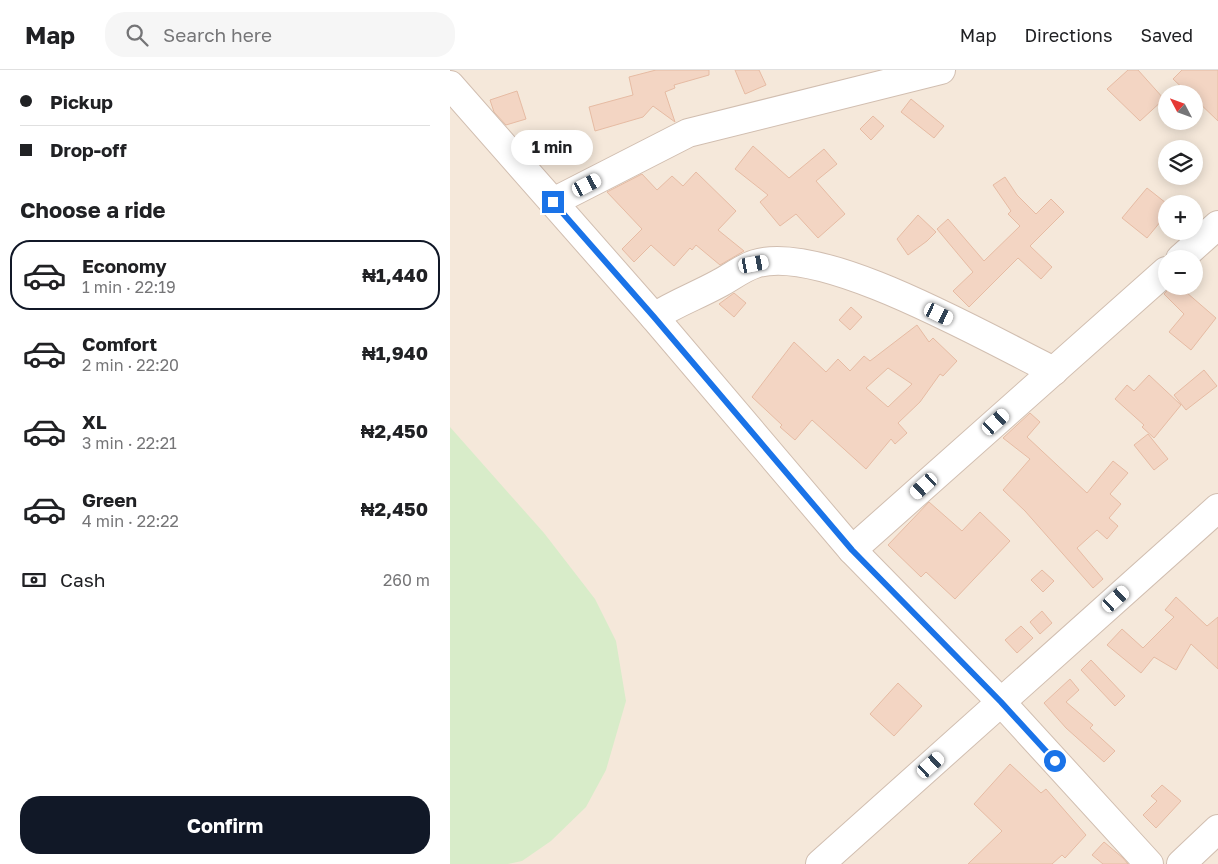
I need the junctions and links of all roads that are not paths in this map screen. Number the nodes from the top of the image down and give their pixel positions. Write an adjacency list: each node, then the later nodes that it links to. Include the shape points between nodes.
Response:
1 (941, 70): 3 (street, via 688,133)
2 (450, 86): 3 (street)
3 (553, 202): 7 (street)
4 (1218, 225): 5 (street)
5 (1190, 250)
6 (1158, 278): 8 (street)
7 (654, 317): 8 (street, via 680,300 718,285 754,264 799,262 851,275 906,298); 10 (street)
8 (1054, 371): 10 (street)
9 (1218, 508): 11 (street)
10 (852, 550): 11 (street)
11 (1001, 702): 13 (street); 14 (street)
12 (1218, 829): 15 (street)
13 (820, 864)
14 (1149, 864)
15 (1181, 864)

